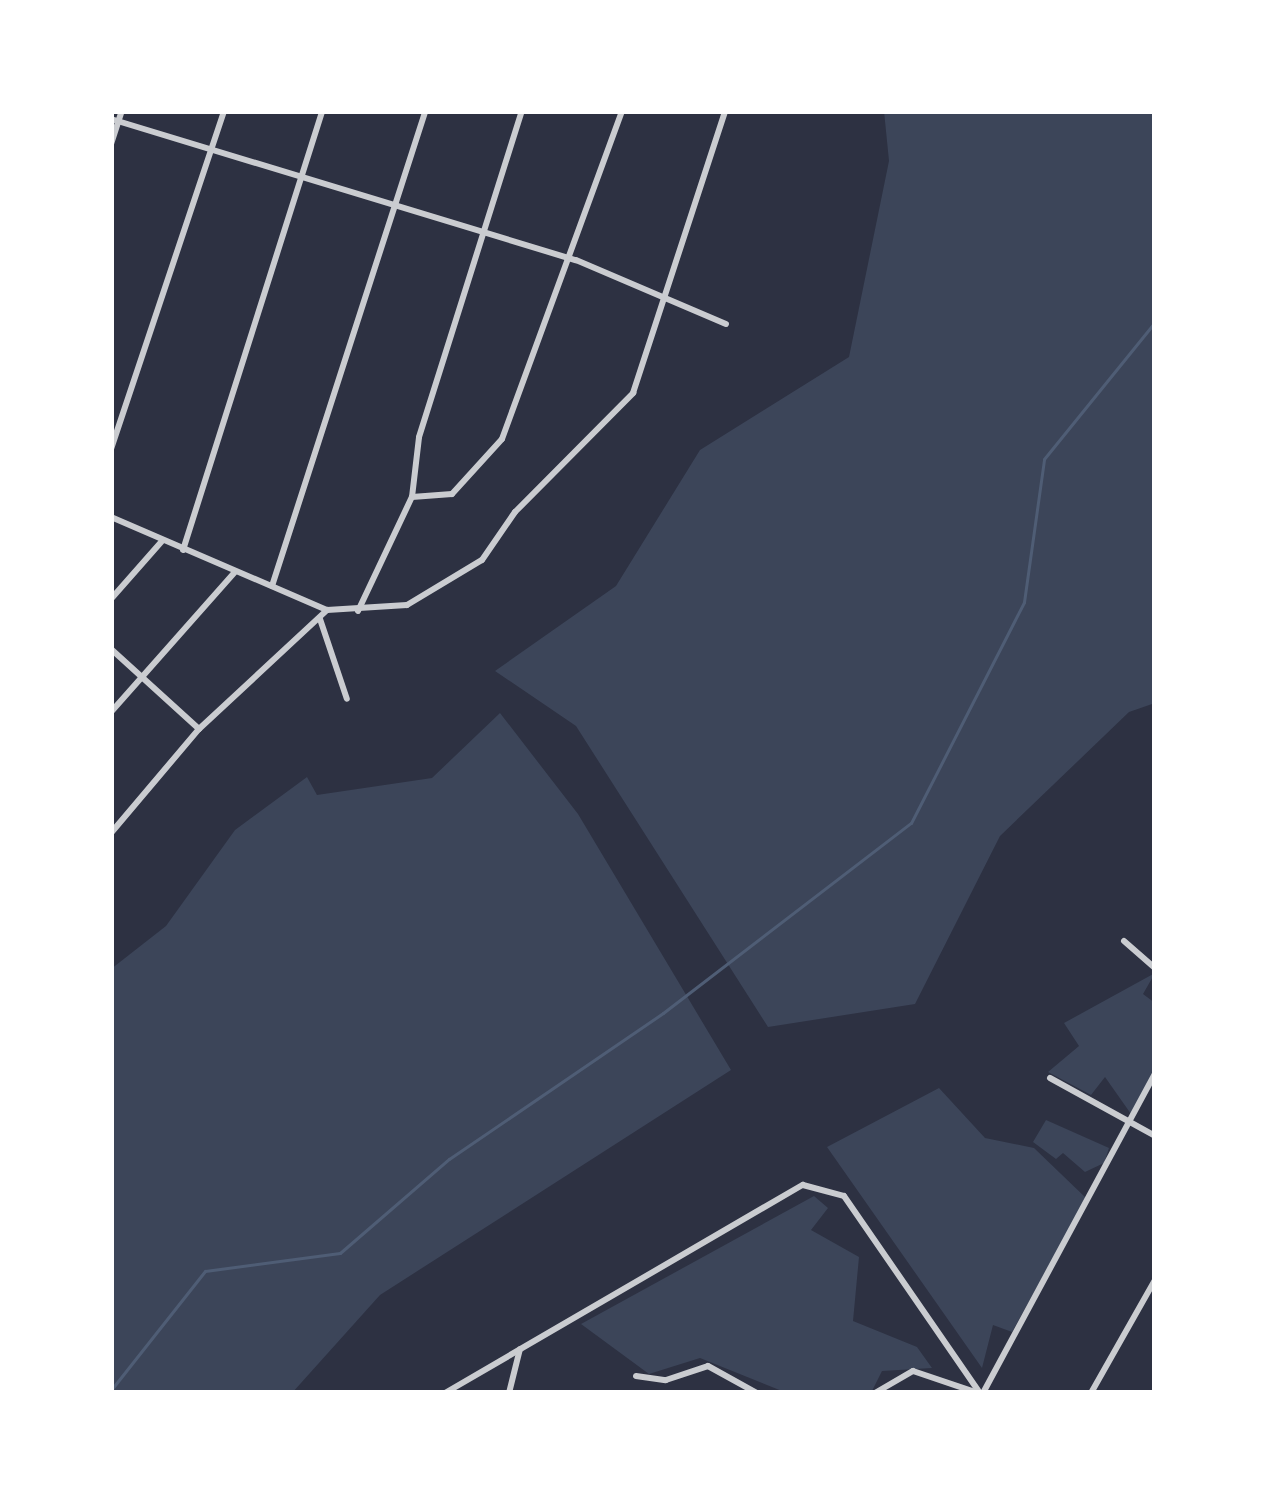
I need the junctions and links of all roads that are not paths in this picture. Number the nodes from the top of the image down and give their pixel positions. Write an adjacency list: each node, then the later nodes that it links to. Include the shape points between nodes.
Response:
1 (122, 111): 8 (street)
2 (224, 111): 10 (street)
3 (322, 111): 11 (street)
4 (424, 111): 12 (street)
5 (522, 111): 13 (street)
6 (622, 111): 14 (street)
7 (725, 111): 15 (street)
8 (115, 120): 9 (street); 10 (street)
9 (111, 144)
10 (210, 149): 11 (street); 17 (street)
11 (302, 177): 12 (street); 21 (street)
12 (395, 209): 13 (street); 23 (street)
13 (482, 238): 14 (street); 18 (street, via 418,437)
14 (576, 260): 15 (street); 18 (street, via 502,439 452,494)
15 (664, 293): 16 (street); 26 (street, via 617,419 515,512 482,560 407,604)
16 (726, 324)
17 (111, 449)
18 (412, 497): 26 (street)
19 (111, 517): 20 (street)
20 (162, 541): 21 (street); 24 (street)
21 (183, 550): 22 (street)
22 (234, 573): 23 (street); 29 (street)
23 (272, 586): 25 (street)
24 (111, 599)
25 (327, 610): 26 (street); 27 (street)
26 (358, 610)
27 (320, 619): 30 (street); 32 (street)
28 (111, 649): 29 (street)
29 (142, 678): 31 (street); 32 (street)
30 (347, 699)
31 (111, 712)
32 (199, 729): 33 (street)
33 (111, 833)
34 (1124, 941): 35 (street)
35 (1155, 968)
36 (1155, 1073): 38 (street)
37 (1050, 1078): 38 (street)
38 (1129, 1122): 39 (street); 47 (street)
39 (1155, 1136)
40 (1155, 1280): 48 (street)
41 (520, 1345): 43 (street); 44 (street); 47 (street, via 709,1231 815,1186 844,1196)
42 (636, 1376): 45 (street, via 708,1366)
43 (445, 1393)
44 (509, 1393)
45 (757, 1393)
46 (875, 1393): 47 (street, via 893,1376 928,1371)
47 (980, 1393)
48 (1091, 1393)

